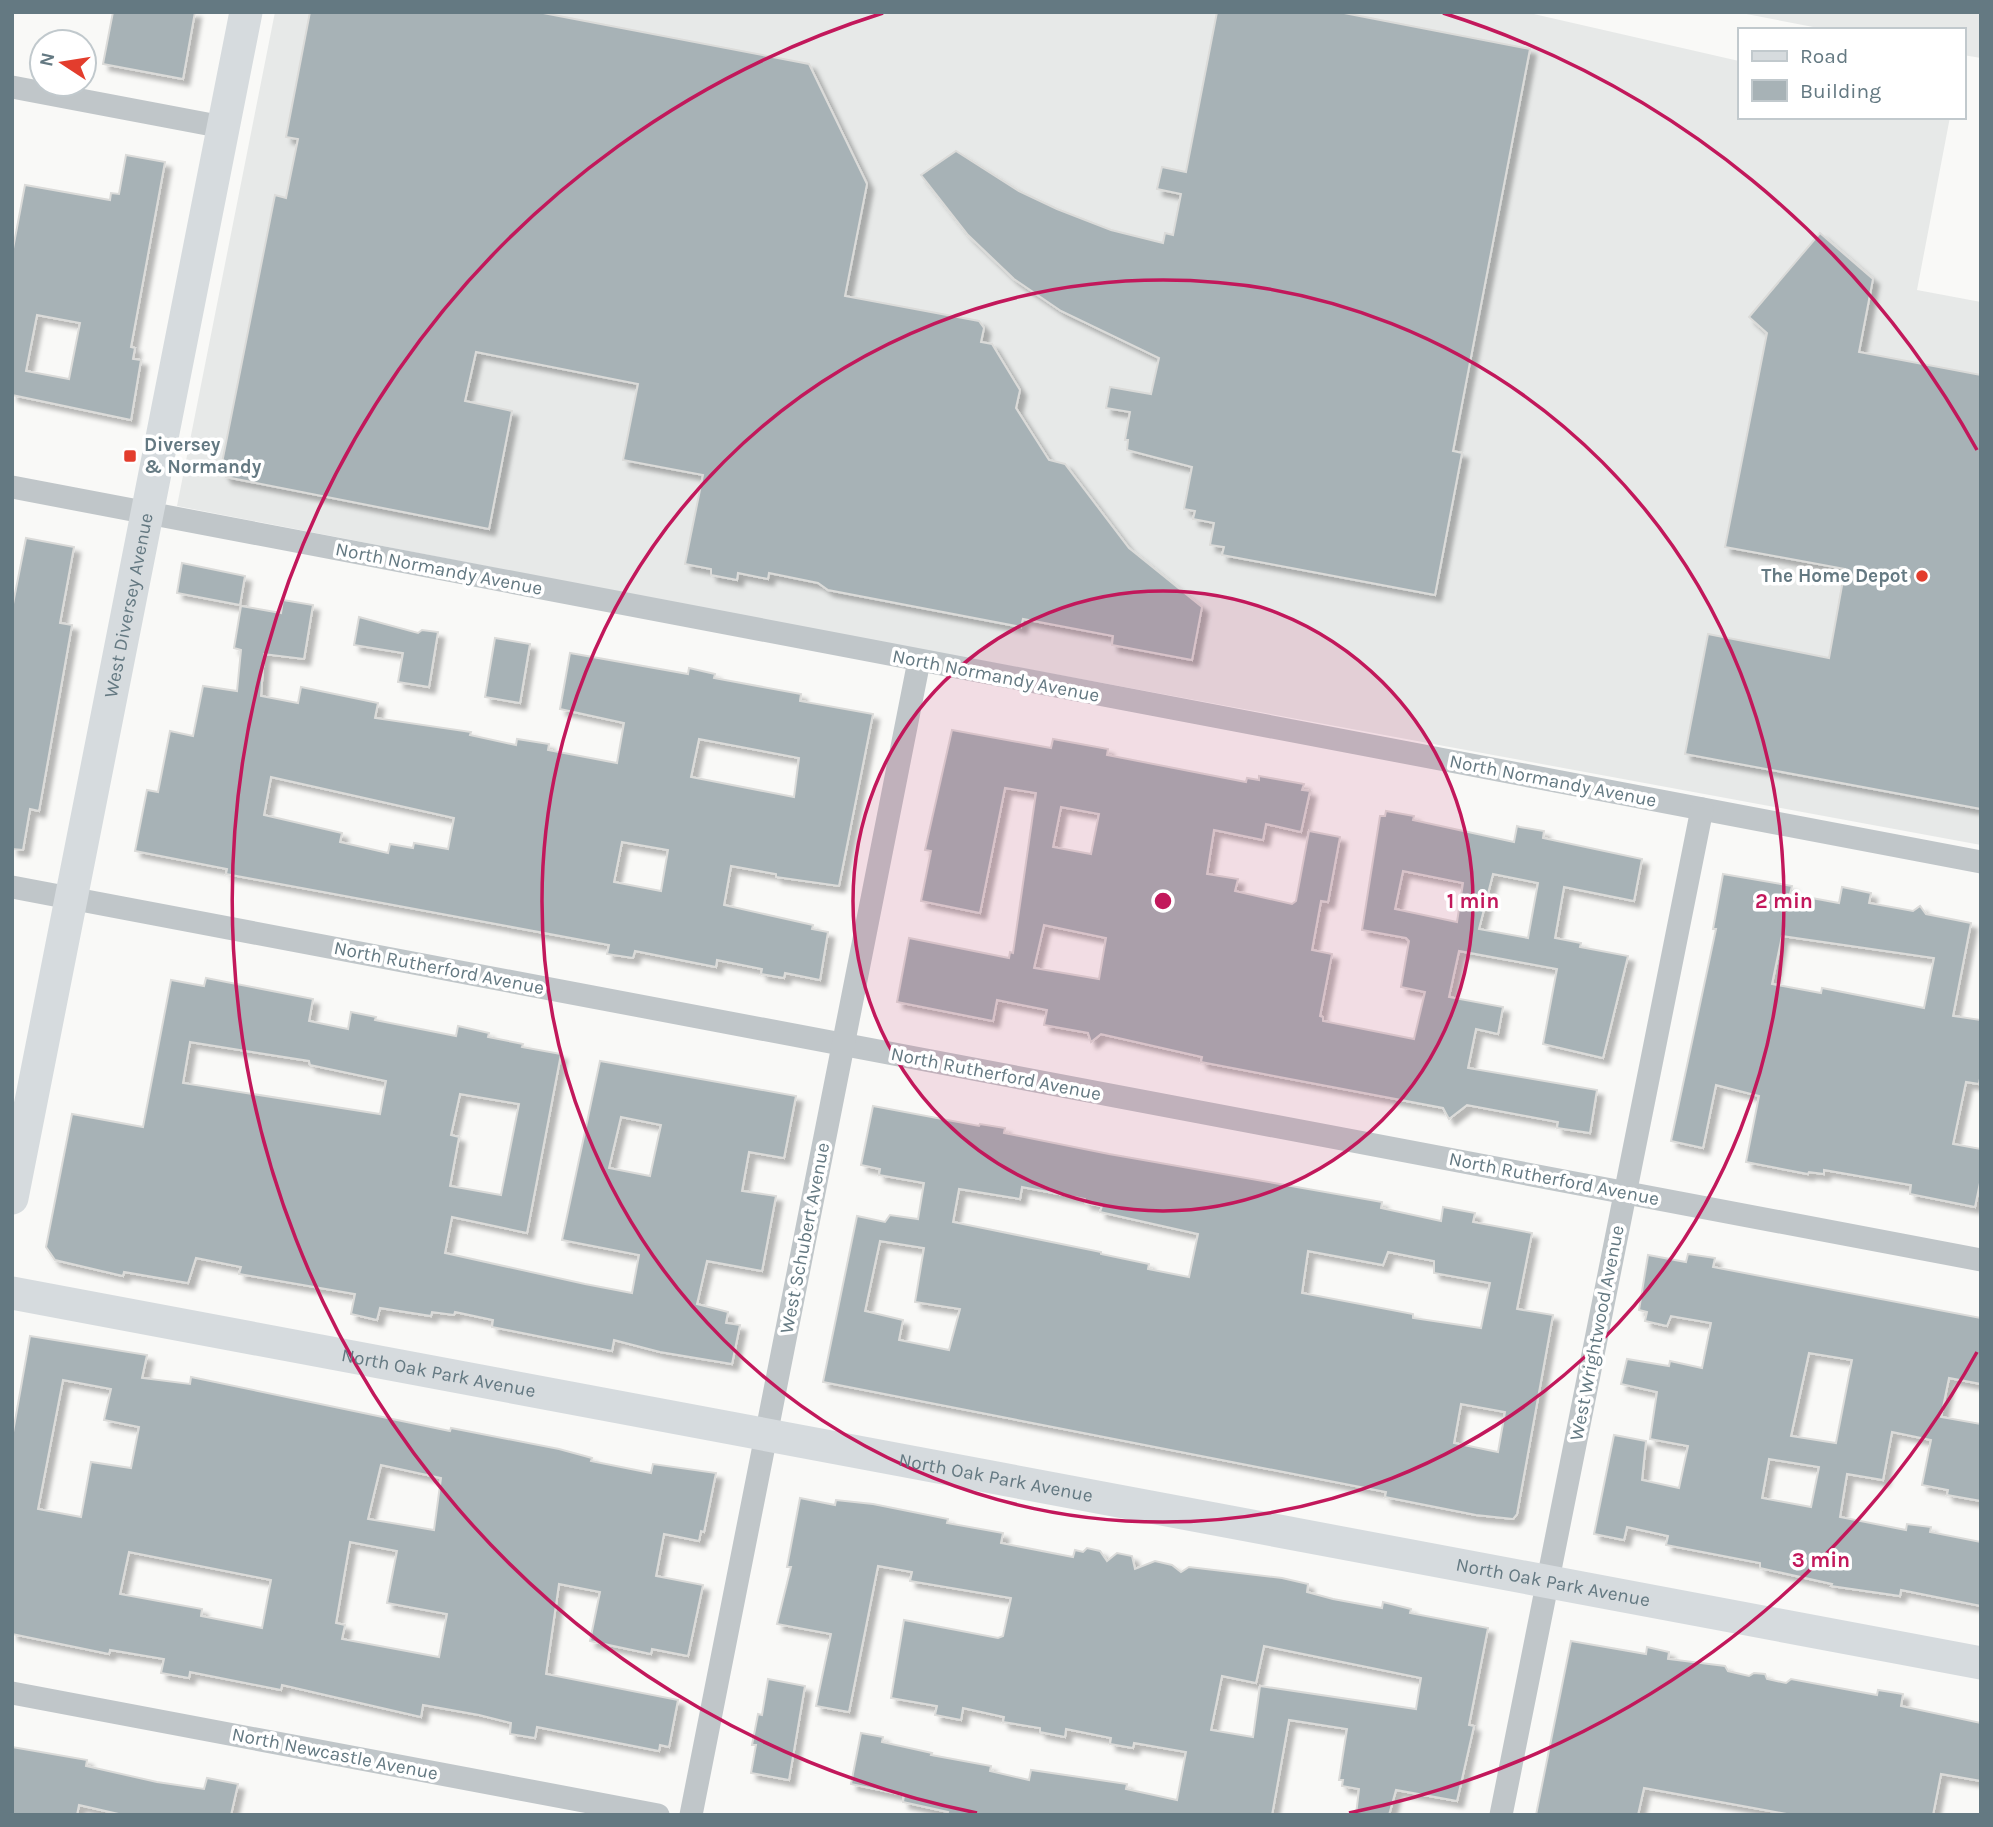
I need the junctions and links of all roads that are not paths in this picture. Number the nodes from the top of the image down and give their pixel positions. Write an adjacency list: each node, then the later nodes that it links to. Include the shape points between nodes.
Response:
1 (246, 12): 3 (street, West Diversey Avenue)
2 (12, 87): 3 (street)
3 (223, 127): 5 (street, West Diversey Avenue)
4 (12, 487): 5 (street, North Normandy Avenue)
5 (146, 512): 6 (street, North Normandy Avenue); 10 (street, West Diversey Avenue)
6 (919, 661): 7 (street, North Normandy Avenue); 11 (street, West Schubert Avenue)
7 (1702, 810): 8 (street, North Normandy Avenue); 12 (street, West Wrightwood Avenue)
8 (1981, 862)
9 (12, 887): 10 (street, North Rutherford Avenue)
10 (71, 898): 11 (street, North Rutherford Avenue); 13 (street, West Diversey Avenue)
11 (843, 1045): 12 (street, North Rutherford Avenue); 16 (street, West Schubert Avenue)
12 (1625, 1192): 14 (street, North Rutherford Avenue); 17 (street, West Wrightwood Avenue)
13 (12, 1198)
14 (1981, 1260)
15 (12, 1293): 16 (street, North Oak Park Avenue)
16 (766, 1435): 17 (street, North Oak Park Avenue); 21 (street, West Schubert Avenue)
17 (1547, 1582): 18 (street, North Oak Park Avenue); 22 (street, West Wrightwood Avenue)
18 (1981, 1663)
19 (12, 1693): 20 (street, North Newcastle Avenue)
20 (658, 1815)
21 (691, 1815)
22 (1501, 1815)

